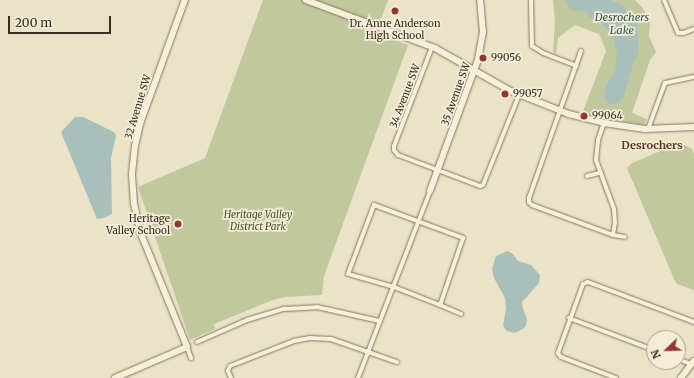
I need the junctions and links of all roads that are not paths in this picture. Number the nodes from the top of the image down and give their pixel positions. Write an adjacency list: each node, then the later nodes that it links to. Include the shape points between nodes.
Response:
1 (185, 0): 31 (street, 32 Avenue SW, via 140,124 132,174 134,204 140,232)
2 (306, 0): 7 (street)
3 (480, 0): 10 (street, 35 Avenue SW, via 483,33)
4 (531, 0): 9 (street, via 532,46)
5 (664, 0): 6 (street, via 678,33 683,34)
6 (694, 29)
7 (432, 47): 10 (street); 17 (street, 34 Avenue SW, via 394,146 395,152)
8 (581, 51): 9 (street)
9 (577, 66): 13 (street)
10 (475, 71): 12 (street); 17 (street, 35 Avenue SW)
11 (694, 77): 16 (street, via 666,83)
12 (519, 95): 13 (street); 17 (street, via 485,184 480,186)
13 (560, 111): 14 (street); 22 (street, via 529,202)
14 (604, 123): 16 (street); 18 (street, via 596,151)
15 (694, 128): 16 (street)
16 (648, 129)
17 (438, 170): 20 (street, 35 Avenue SW)
18 (599, 173): 19 (street); 22 (street, via 614,209)
19 (588, 176)
20 (430, 191): 21 (street)
21 (418, 221): 24 (street); 24 (street, via 374,205 347,272 350,276); 25 (street, via 463,238)
22 (613, 235): 23 (street)
23 (626, 237)
24 (394, 287): 25 (street); 28 (street)
25 (440, 305): 26 (street)
26 (461, 314)
27 (569, 318): 29 (street, via 581,285 586,282); 32 (street); 40 (street, via 558,348 559,355)
28 (379, 321): 30 (street, via 317,308 284,309 247,320); 33 (street)
29 (694, 322)
30 (197, 342)
31 (187, 347): 34 (street, 32 Avenue SW); 37 (street)
32 (646, 347)
33 (370, 351): 35 (street); 38 (street, via 332,339 310,338 294,341 230,366 228,368); 39 (street)
34 (191, 358)
35 (397, 362)
36 (693, 362): 41 (street)
37 (115, 378)
38 (231, 378)
39 (358, 378)
40 (616, 378)
41 (681, 378)

